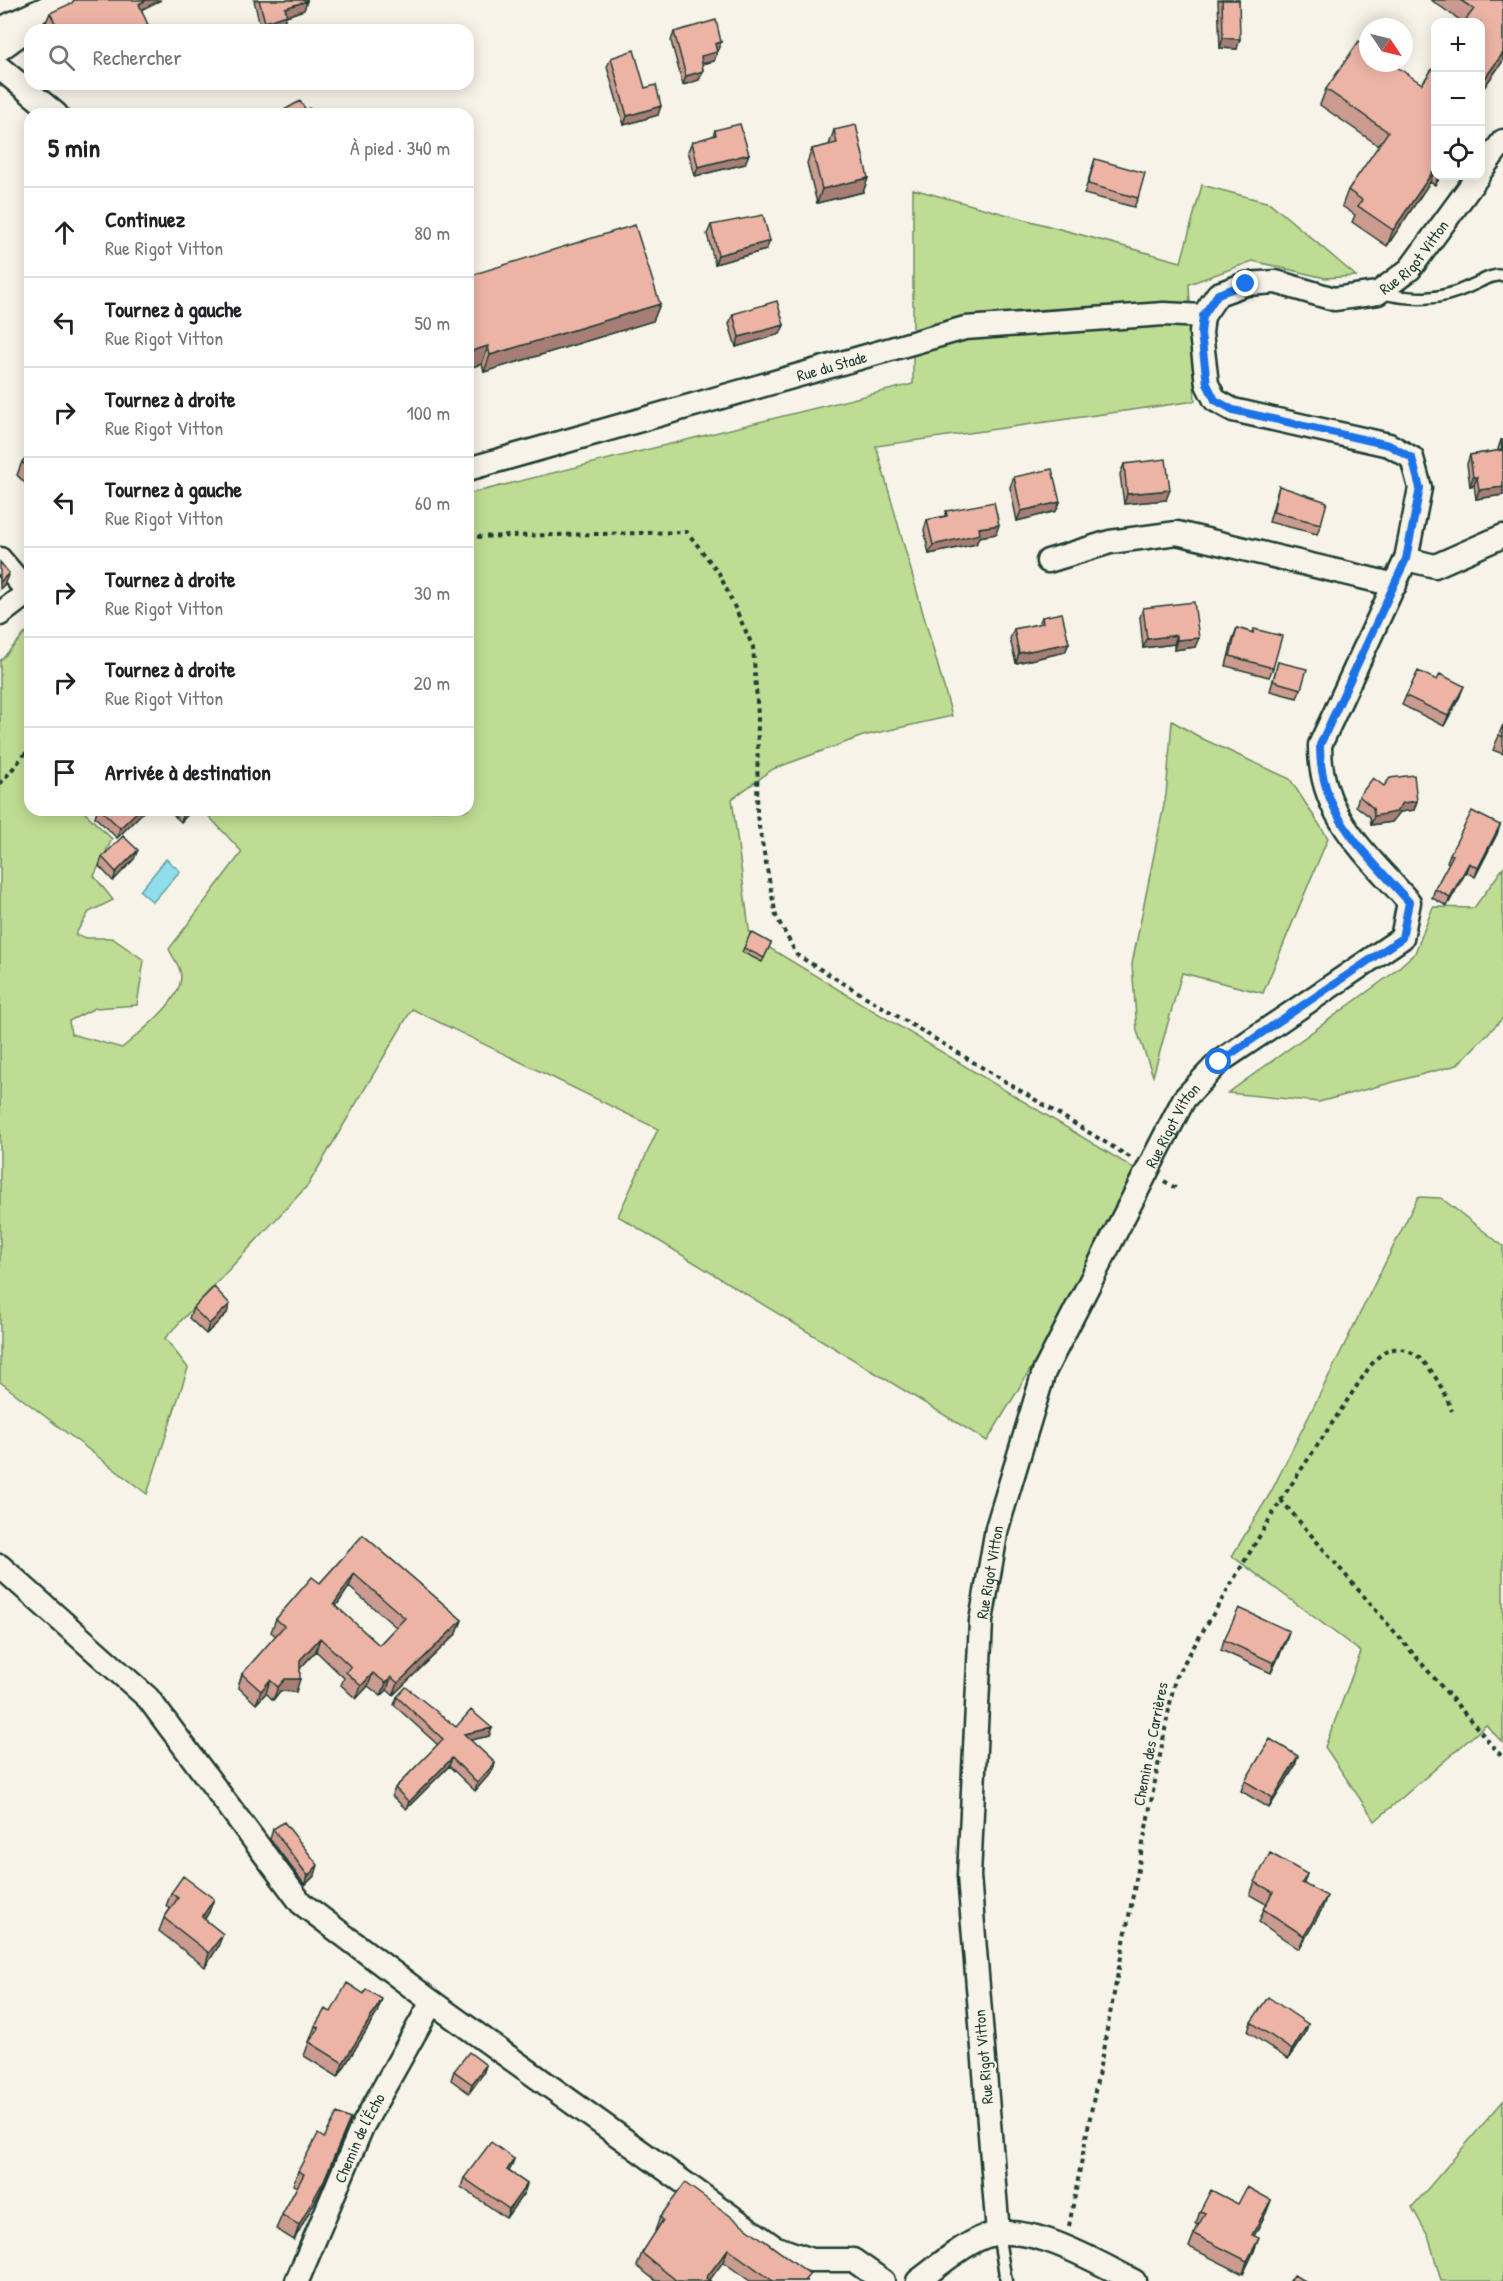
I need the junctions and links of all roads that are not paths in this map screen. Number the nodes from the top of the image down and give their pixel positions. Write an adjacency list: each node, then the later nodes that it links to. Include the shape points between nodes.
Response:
1 (63, 0): 2 (street)
2 (36, 13): 3 (street); 4 (street)
3 (33, 24)
4 (0, 29)
5 (24, 32): 6 (street)
6 (0, 49)
7 (0, 68): 8 (street)
8 (24, 88)
9 (27, 90): 10 (street)
10 (49, 108)
11 (1503, 141): 12 (street)
12 (1485, 165)
13 (1475, 180): 15 (street, Rue Rigot Vitton, via 1410,269)
14 (1503, 275): 15 (lane, via 1490,276 1446,295 1412,300)
15 (1378, 293): 16 (street, Rue Rigot Vitton, via 1334,299 1276,282 1246,284 1218,294)
16 (1202, 325): 17 (street, Rue du Stade, via 1164,314 965,328); 20 (street, Rue Rigot Vitton, via 1207,384 1215,400 1233,410 1389,445 1412,458 1420,488)
17 (474, 467)
18 (1503, 536): 20 (street, via 1435,566)
19 (0, 559): 22 (street)
20 (1406, 559): 23 (street, Rue Rigot Vitton)
21 (1048, 561): 23 (street, via 1110,542 1177,533)
22 (24, 585)
23 (1395, 585): 28 (street, Rue Rigot Vitton, via 1320,745 1320,770 1327,796 1347,831 1409,902 1402,938 1219,1062 1184,1099 1044,1372 997,1528 981,1622 969,1875)
24 (24, 595): 25 (street)
25 (0, 614)
26 (0, 1566): 27 (street, via 148,1698 301,1903)
27 (432, 2002): 29 (street, Chemin de l'Écho, via 362,2127); 30 (street, via 774,2247 811,2260 853,2260)
28 (998, 2233): 31 (street, via 979,2239); 32 (lane); 33 (street, via 1026,2235 1065,2246)
29 (297, 2281)
30 (883, 2281)
31 (918, 2281)
32 (1006, 2281)
33 (1134, 2281)

